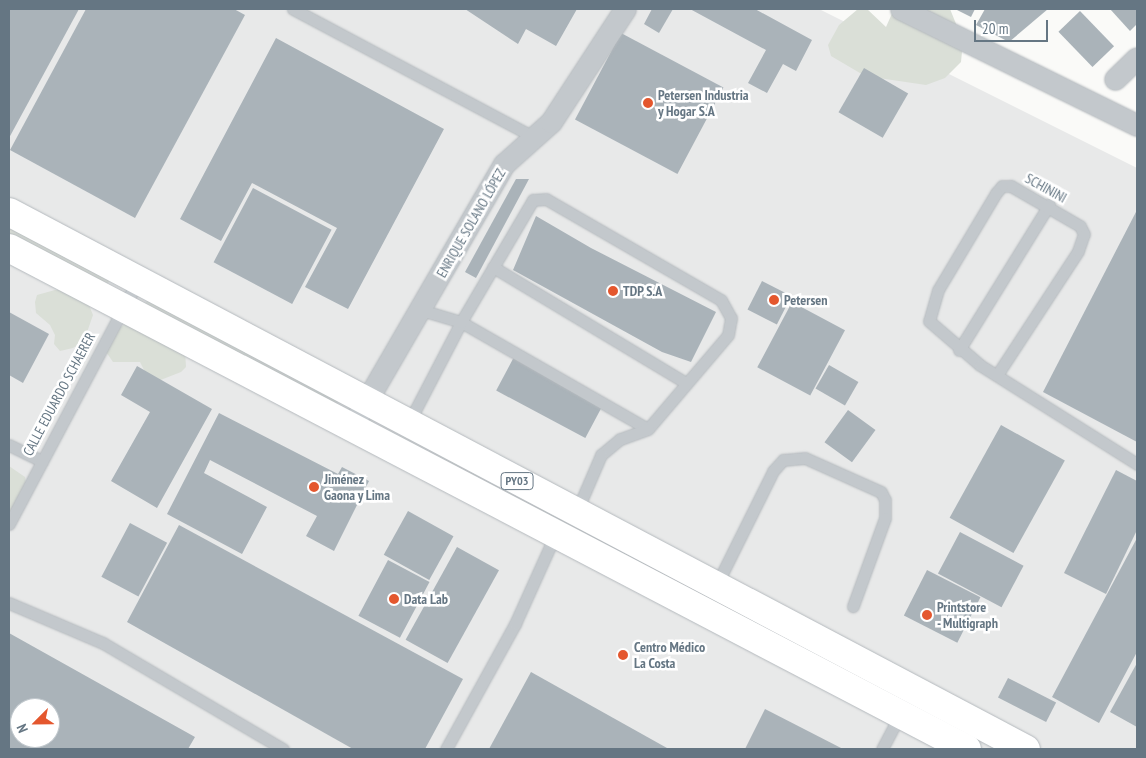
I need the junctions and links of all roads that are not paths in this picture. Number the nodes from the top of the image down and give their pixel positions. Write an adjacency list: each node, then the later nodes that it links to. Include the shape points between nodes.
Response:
1 (293, 9): 7 (lane)
2 (625, 9): 7 (street, ENRIQUE SOLANO LÓPEZ, via 559,112)
3 (901, 9): 6 (street)
4 (1137, 58): 5 (street)
5 (1115, 79)
6 (1137, 125)
7 (534, 137): 14 (street, ENRIQUE SOLANO LÓPEZ, via 504,164)
8 (1049, 205): 16 (lane); 16 (lane, SCHININI, via 1011,186 1002,186 996,194 938,290 928,316 932,326); 17 (lane, SCHININI, via 1080,226 1083,243)
9 (9, 212): 12 (highway, PY03)
10 (9, 248): 13 (highway, PY03)
11 (493, 267): 15 (lane); 18 (lane); 18 (lane, via 533,200 546,199 721,300 731,318 728,336)
12 (138, 280): 13 (lane, CALLE EDUARDO SCHAERER); 19 (highway, PY03)
13 (122, 306): 21 (highway, PY03); 24 (lane, CALLE EDUARDO SCHAERER)
14 (420, 310): 15 (lane); 19 (street, ENRIQUE SOLANO LÓPEZ)
15 (461, 322): 20 (lane); 22 (lane)
16 (959, 350): 17 (lane, SCHININI)
17 (997, 376): 25 (lane, SCHININI, via 1105,447)
18 (686, 383): 22 (lane)
19 (367, 402): 20 (highway, PY03); 21 (street, ENRIQUE SOLANO LÓPEZ)
20 (408, 424): 26 (highway, PY03)
21 (352, 426): 28 (highway, PY03)
22 (648, 429): 26 (lane, via 620,439 601,455)
23 (9, 445): 24 (lane)
24 (42, 461): 27 (lane, CALLE EDUARDO SCHAERER)
25 (1137, 464)
26 (576, 513): 29 (highway, PY03)
27 (9, 524)
28 (556, 533): 33 (highway, PY03, via 657,589); 35 (lane, via 515,624)
29 (716, 586): 31 (lane, via 772,471 783,460 805,458 881,492 885,500 885,518); 32 (highway, PY03)
30 (9, 603): 34 (lane, via 103,643)
31 (853, 606)
32 (914, 690): 33 (lane); 38 (highway, PY03)
33 (901, 714): 36 (lane); 37 (highway, PY03)
34 (283, 749)
35 (446, 749)
36 (882, 749)
37 (967, 749)
38 (1026, 749)

